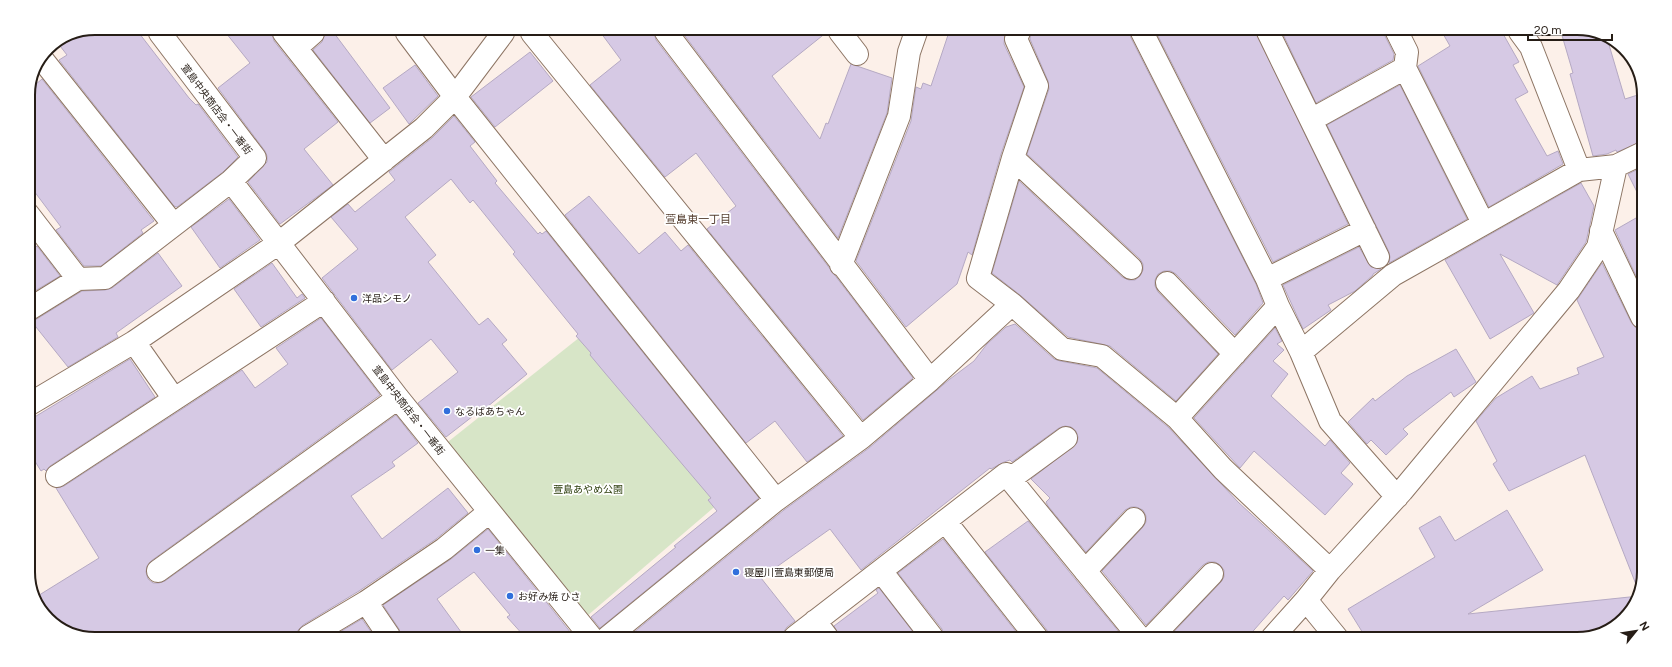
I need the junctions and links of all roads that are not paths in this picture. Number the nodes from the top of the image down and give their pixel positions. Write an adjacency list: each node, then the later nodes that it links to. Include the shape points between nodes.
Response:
1 (162, 35): 25 (street, 萱島中央商店会・一番街, via 255,158)
2 (306, 35): 14 (street)
3 (409, 35): 18 (street)
4 (502, 35): 18 (street)
5 (534, 35): 51 (street)
6 (668, 35): 33 (street)
7 (842, 35): 15 (street)
8 (915, 35): 33 (street, via 909,52 899,116)
9 (1018, 35): 21 (street, via 1016,39 1037,86)
10 (1144, 35): 36 (street)
11 (1269, 35): 19 (street)
12 (1398, 35): 17 (street, via 1407,52)
13 (1522, 35): 24 (street, via 1531,47)
14 (290, 40): 22 (street)
15 (857, 54)
16 (45, 62): 28 (street)
17 (1405, 68): 19 (street); 27 (street)
18 (455, 97): 22 (street, via 424,128); 56 (street)
19 (1311, 120): 29 (street)
20 (1637, 156): 23 (street)
21 (1013, 158): 34 (street); 39 (street, via 978,278)
22 (384, 160): 31 (street)
23 (1616, 166): 24 (street); 30 (street)
24 (1579, 170): 27 (street)
25 (231, 181): 28 (street, 萱島中央商店会・一番街); 31 (street, 萱島中央商店会・一番街)
26 (35, 223): 35 (street)
27 (1483, 223): 44 (street, via 1393,275)
28 (173, 224): 35 (street, 萱島中央商店会・一番街, via 105,278)
29 (1365, 230): 32 (street); 36 (street)
30 (1601, 231): 42 (street); 55 (street, via 1598,247 1569,290)
31 (279, 243): 38 (street, 萱島中央商店会・一番街); 43 (street)
32 (1378, 257)
33 (841, 265): 46 (street)
34 (1131, 268)
35 (78, 279): 40 (street, 萱島中央商店会・一番街)
36 (1267, 279): 41 (street)
37 (1167, 283): 45 (street)
38 (324, 301): 47 (street, 萱島中央商店会・一番街); 48 (street)
39 (1012, 304): 46 (street); 50 (street, via 1062,348 1102,356)
40 (35, 306)
41 (1278, 306): 44 (street); 45 (street)
42 (1637, 307)
43 (134, 342): 48 (street); 49 (street)
44 (1301, 352): 55 (street, via 1330,422)
45 (1235, 354): 50 (street)
46 (930, 380): 51 (street)
47 (398, 398): 57 (street, 萱島中央商店会・一番街); 61 (street)
48 (174, 400): 53 (street)
49 (35, 401)
50 (1177, 418): 60 (street, via 1224,469)
51 (862, 438): 56 (street)
52 (1066, 438): 54 (street)
53 (57, 476)
54 (1010, 479): 59 (street, via 1006,474); 63 (street)
55 (1397, 497): 60 (street)
56 (776, 500): 71 (street)
57 (490, 512): 66 (street, via 444,549); 70 (street, 萱島中央商店会・一番街)
58 (1134, 519): 63 (street)
59 (944, 521): 62 (street); 74 (street)
60 (1330, 570): 65 (street)
61 (158, 571)
62 (881, 571): 67 (street); 73 (street)
63 (1086, 571): 75 (street)
64 (1212, 574): 76 (street)
65 (1306, 600): 77 (street); 78 (street)
66 (366, 602): 68 (street); 69 (street)
67 (821, 629): 72 (street)
68 (316, 632)
69 (386, 632)
70 (587, 632)
71 (614, 632)
72 (811, 632)
73 (928, 632)
74 (1032, 632)
75 (1135, 632)
76 (1157, 632)
77 (1277, 632)
78 (1332, 632)

